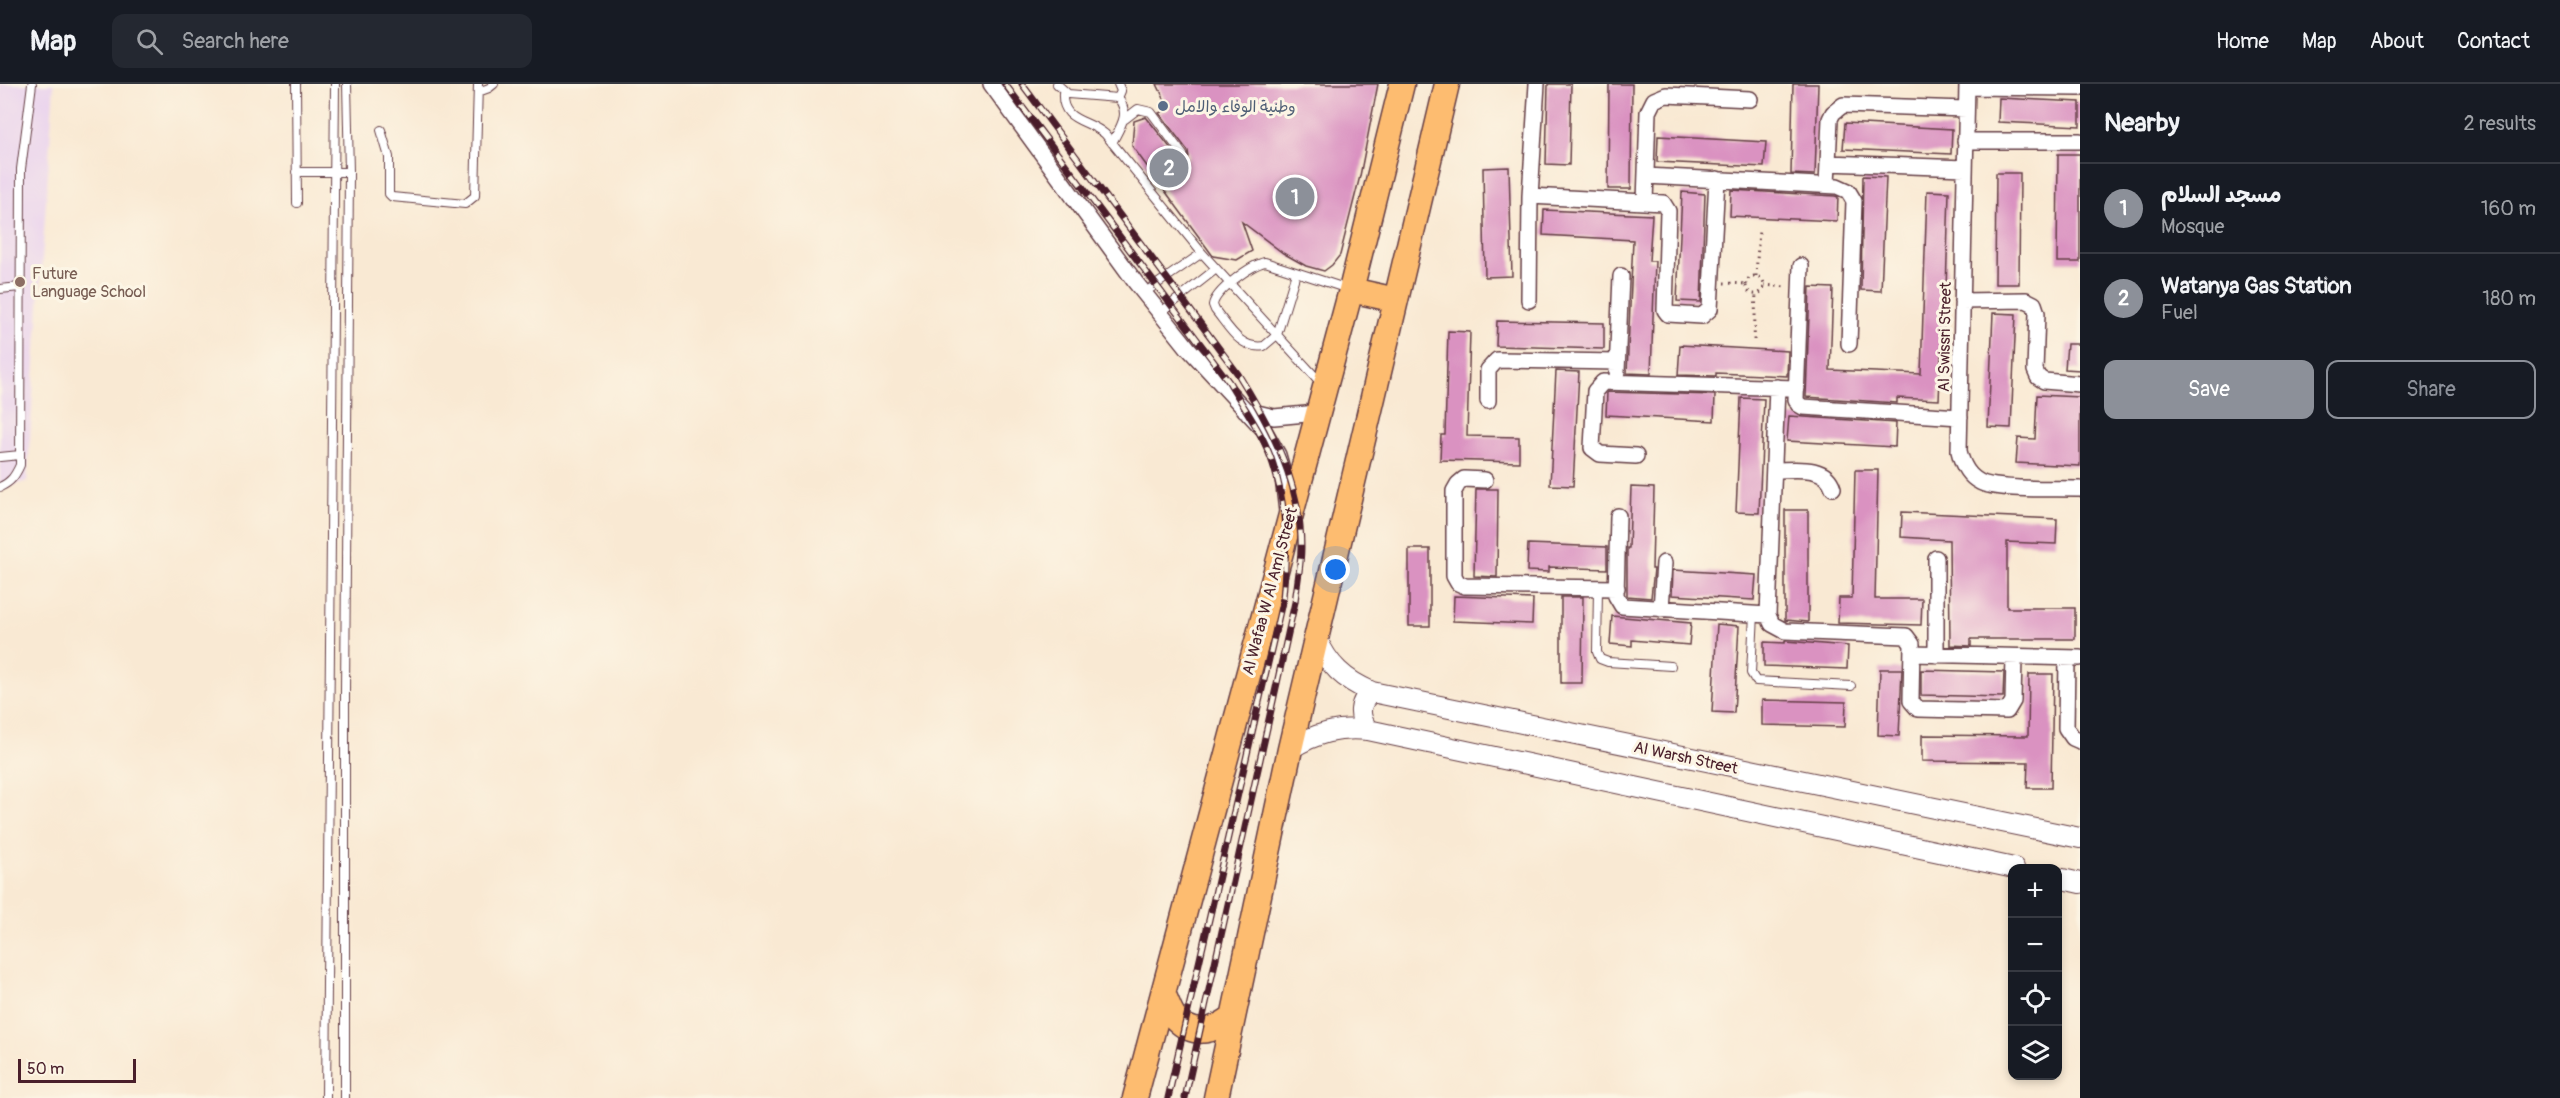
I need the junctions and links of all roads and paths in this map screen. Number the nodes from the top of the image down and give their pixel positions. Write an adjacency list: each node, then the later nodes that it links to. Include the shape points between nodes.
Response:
1 (32, 84): 47 (lane, via 21,170)
2 (296, 84): 27 (lane)
3 (335, 84): 28 (lane)
4 (347, 84): 29 (lane)
5 (494, 84): 13 (lane)
6 (991, 84): 51 (street)
7 (1057, 84): 15 (lane)
8 (1118, 84): 16 (lane)
9 (1402, 84): 50 (main road, Al Wafaa W Al Aml Street)
10 (1447, 84): 53 (main road)
11 (1537, 84): 33 (street)
12 (1967, 86): 14 (street); 18 (street, Al Swissri Street)
13 (478, 88): 20 (lane, via 475,196 465,204 392,197 389,157)
14 (2080, 88)
15 (1063, 93): 16 (lane); 23 (lane, via 1064,106 1071,117 1099,128)
16 (1118, 98): 19 (lane)
17 (1750, 99): 30 (street, via 1666,95 1654,100 1648,112)
18 (1966, 109): 21 (street, Al Swissri Street); 25 (street, via 1843,105 1830,119)
19 (1125, 119): 23 (lane); 24 (lane, via 1138,109 1151,112)
20 (381, 130)
21 (1965, 141): 22 (street); 26 (street, Al Swissri Street)
22 (2080, 141)
23 (1112, 143): 37 (lane)
24 (1183, 155)
25 (1828, 163): 26 (street); 32 (street)
26 (1965, 168): 55 (street, Al Swissri Street)
27 (296, 172): 28 (lane); 35 (lane)
28 (334, 172): 29 (lane); 104 (lane)
29 (349, 172): 105 (lane)
30 (1646, 176): 31 (street); 34 (street)
31 (1717, 179): 32 (street); 43 (street)
32 (1827, 185): 59 (street, via 1843,188 1854,201)
33 (1530, 196): 34 (street); 54 (street)
34 (1645, 202): 43 (street, via 1663,203 1668,211 1666,312 1707,314)
35 (297, 204)
36 (1759, 230): 42 (path)
37 (1202, 253): 39 (lane); 51 (lane)
38 (1801, 266): 48 (street)
39 (1216, 269): 44 (lane); 56 (lane)
40 (1296, 273): 44 (lane, via 1265,262); 50 (lane); 57 (lane)
41 (1621, 276): 60 (street)
42 (1756, 276): 45 (path); 46 (path)
43 (1712, 282): 45 (path)
44 (1230, 284): 57 (lane); 57 (lane, via 1214,298 1213,305 1241,341 1264,346)
45 (1746, 284): 52 (path, via 1749,291)
46 (1764, 285): 48 (path); 52 (path)
47 (20, 287): 49 (lane); 70 (lane)
48 (1800, 288): 65 (street)
49 (0, 289)
50 (1351, 290): 53 (main road); 63 (main road, Al Wafaa W Al Aml Street)
51 (1144, 293): 56 (street)
52 (1756, 293): 58 (path)
53 (1396, 300): 86 (main road)
54 (1529, 300)
55 (1962, 302): 62 (street, via 2026,300 2034,304 2038,377); 69 (street, Al Swissri Street)
56 (1160, 313): 67 (street)
57 (1277, 335): 63 (lane)
58 (1754, 340)
59 (1849, 344)
60 (1617, 362): 61 (street); 66 (street, via 1497,360 1488,370)
61 (1616, 381): 64 (street); 71 (street, via 1602,382 1596,387 1591,444 1600,454)
62 (2080, 384)
63 (1324, 387): 68 (main road, Al Wafaa W Al Aml Street)
64 (1777, 387): 65 (street); 73 (street)
65 (1797, 388): 69 (street, via 1797,402 1803,407)
66 (1488, 401)
67 (1242, 409): 68 (street, via 1274,417); 79 (street, via 1264,430 1278,455)
68 (1317, 413): 79 (main road, Al Wafaa W Al Aml Street)
69 (1960, 417): 77 (street, Al Swissri Street, via 1959,452 1966,470 1980,482 1989,486)
70 (20, 455): 72 (lane); 75 (lane, via 16,475)
71 (1636, 456)
72 (0, 457)
73 (1774, 470): 76 (street, via 1816,471 1828,477); 85 (street)
74 (1485, 480): 82 (street, via 1464,479 1454,491 1454,576 1458,583)
75 (0, 487)
76 (1833, 488)
77 (2080, 489)
78 (1618, 516): 83 (street)
79 (1288, 521): 102 (main road, Al Wafaa W Al Aml Street)
80 (1936, 558): 88 (street)
81 (1664, 563): 84 (street)
82 (1598, 588): 83 (street); 91 (lane, via 1600,659)
83 (1617, 588): 84 (street, via 1617,600 1622,606)
84 (1661, 609): 85 (street)
85 (1761, 614): 87 (street, via 1785,631 1906,636 1912,644); 93 (lane, via 1751,673 1756,681)
86 (1316, 637): 94 (street, Al Warsh Street, via 1337,672); 97 (main road)
87 (1912, 654): 88 (street); 89 (street, via 1911,701 1915,707 2004,712 2013,701)
88 (1936, 655): 89 (street)
89 (2014, 657): 90 (street)
90 (2074, 658): 92 (street)
91 (1671, 666)
92 (2073, 685): 96 (street, via 2066,728)
93 (1851, 686)
94 (1372, 692): 95 (street, via 1363,701 1360,713); 98 (street, Al Warsh Street)
95 (1368, 730): 97 (street, via 1327,731); 99 (street)
96 (2080, 741)
97 (1290, 749): 103 (main road)
98 (2080, 838)
99 (2008, 867)
100 (2062, 879): 101 (street)
101 (2080, 883)
102 (1163, 993): 103 (main road, via 1176,1019 1191,1029 1215,1029); 106 (main road, Al Wafaa W Al Aml Street)
103 (1233, 1017): 107 (main road)
104 (326, 1098)
105 (345, 1098)
106 (1136, 1098)
107 (1216, 1098)

